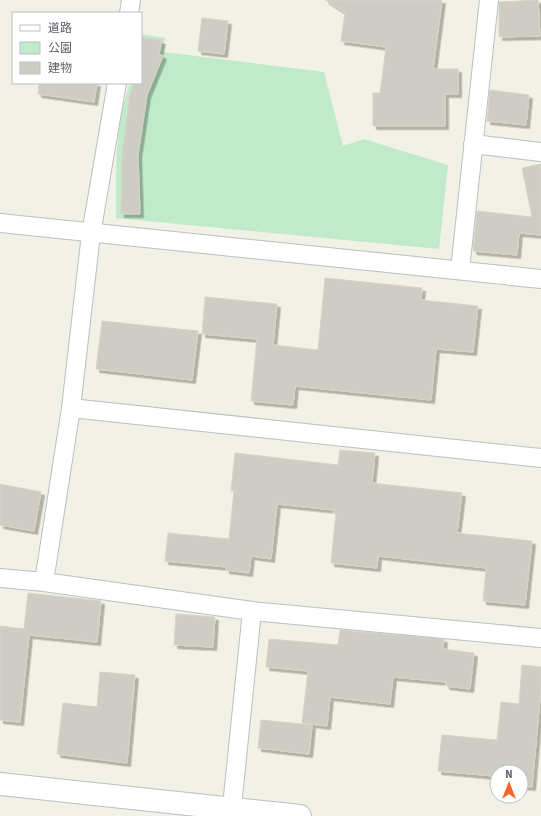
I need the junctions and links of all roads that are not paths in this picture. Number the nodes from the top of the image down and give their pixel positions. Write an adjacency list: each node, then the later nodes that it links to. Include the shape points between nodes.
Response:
1 (132, 0): 3 (street)
2 (489, 0): 5 (street)
3 (129, 12)
4 (117, 84): 8 (street)
5 (473, 144): 6 (street); 9 (street)
6 (541, 152)
7 (0, 223): 8 (street)
8 (91, 234): 9 (street); 11 (street)
9 (460, 270): 10 (street)
10 (541, 279)
11 (71, 408): 12 (street); 14 (street)
12 (541, 458)
13 (0, 578): 14 (street)
14 (44, 582): 15 (street)
15 (252, 611): 16 (street); 18 (street)
16 (541, 638)
17 (0, 784): 18 (street)
18 (232, 812): 19 (street)
19 (300, 816)

